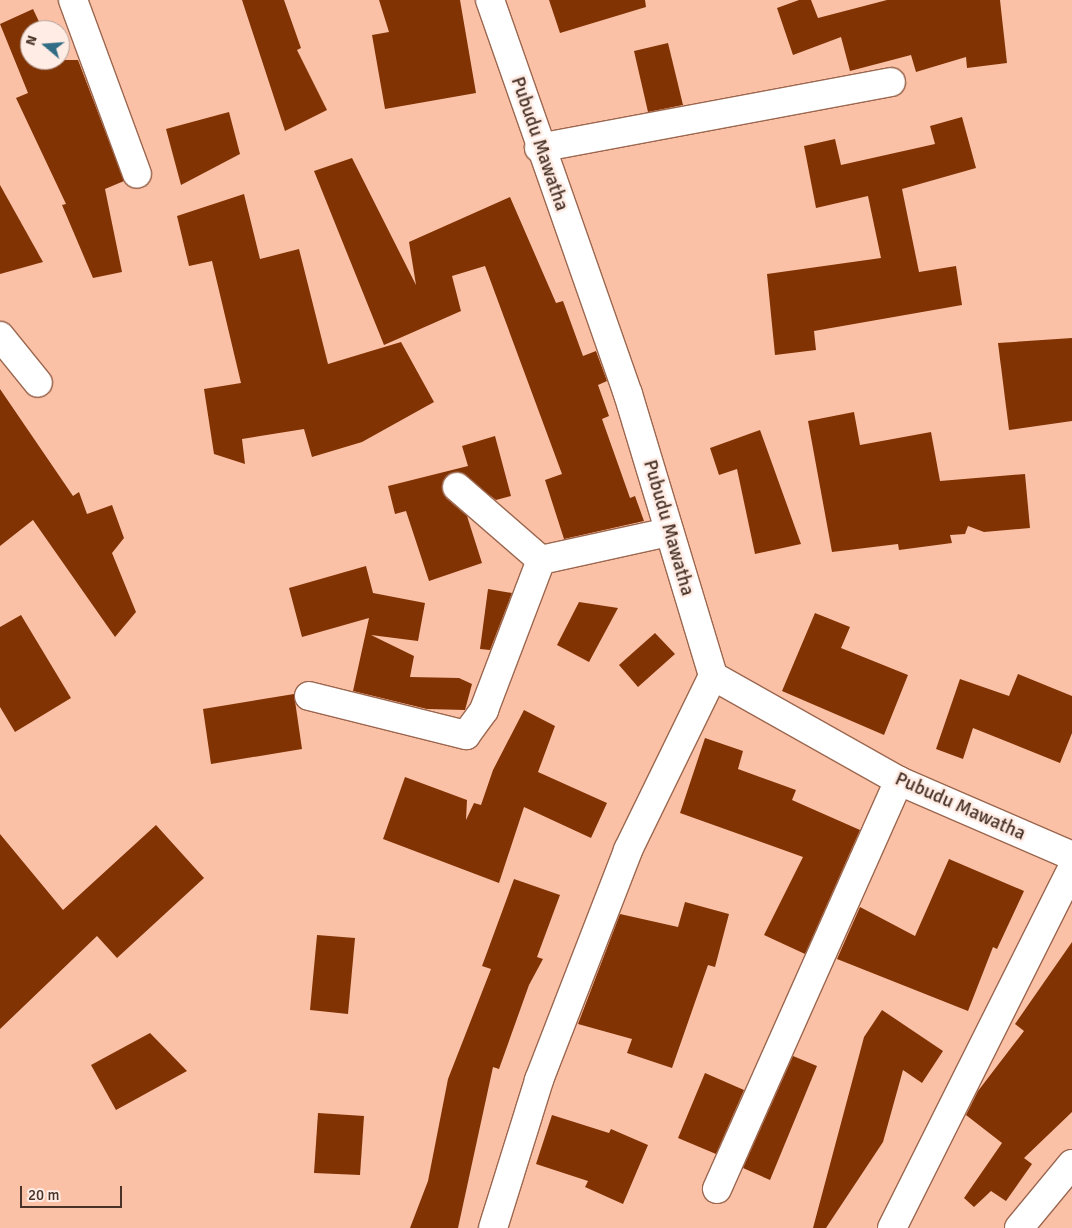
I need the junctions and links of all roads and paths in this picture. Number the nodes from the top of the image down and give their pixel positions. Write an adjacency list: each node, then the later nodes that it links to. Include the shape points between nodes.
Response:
1 (74, 0): 5 (street)
2 (490, 0): 4 (street, Pubudu Mawatha)
3 (890, 82): 4 (street)
4 (539, 148): 9 (street, Pubudu Mawatha, via 628,394)
5 (137, 174)
6 (0, 336): 7 (street)
7 (38, 383)
8 (457, 487): 10 (street)
9 (668, 532): 10 (street); 11 (street, Pubudu Mawatha)
10 (542, 560): 12 (street, via 484,710 466,735)
11 (713, 676): 13 (street, Pubudu Mawatha); 18 (street, via 628,850 539,1080)
12 (308, 696)
13 (899, 781): 14 (street, Pubudu Mawatha); 17 (street)
14 (1072, 856)
15 (1072, 869): 19 (street)
16 (1072, 1164): 20 (street)
17 (717, 1189)
18 (494, 1228)
19 (892, 1228)
20 (1019, 1228)

